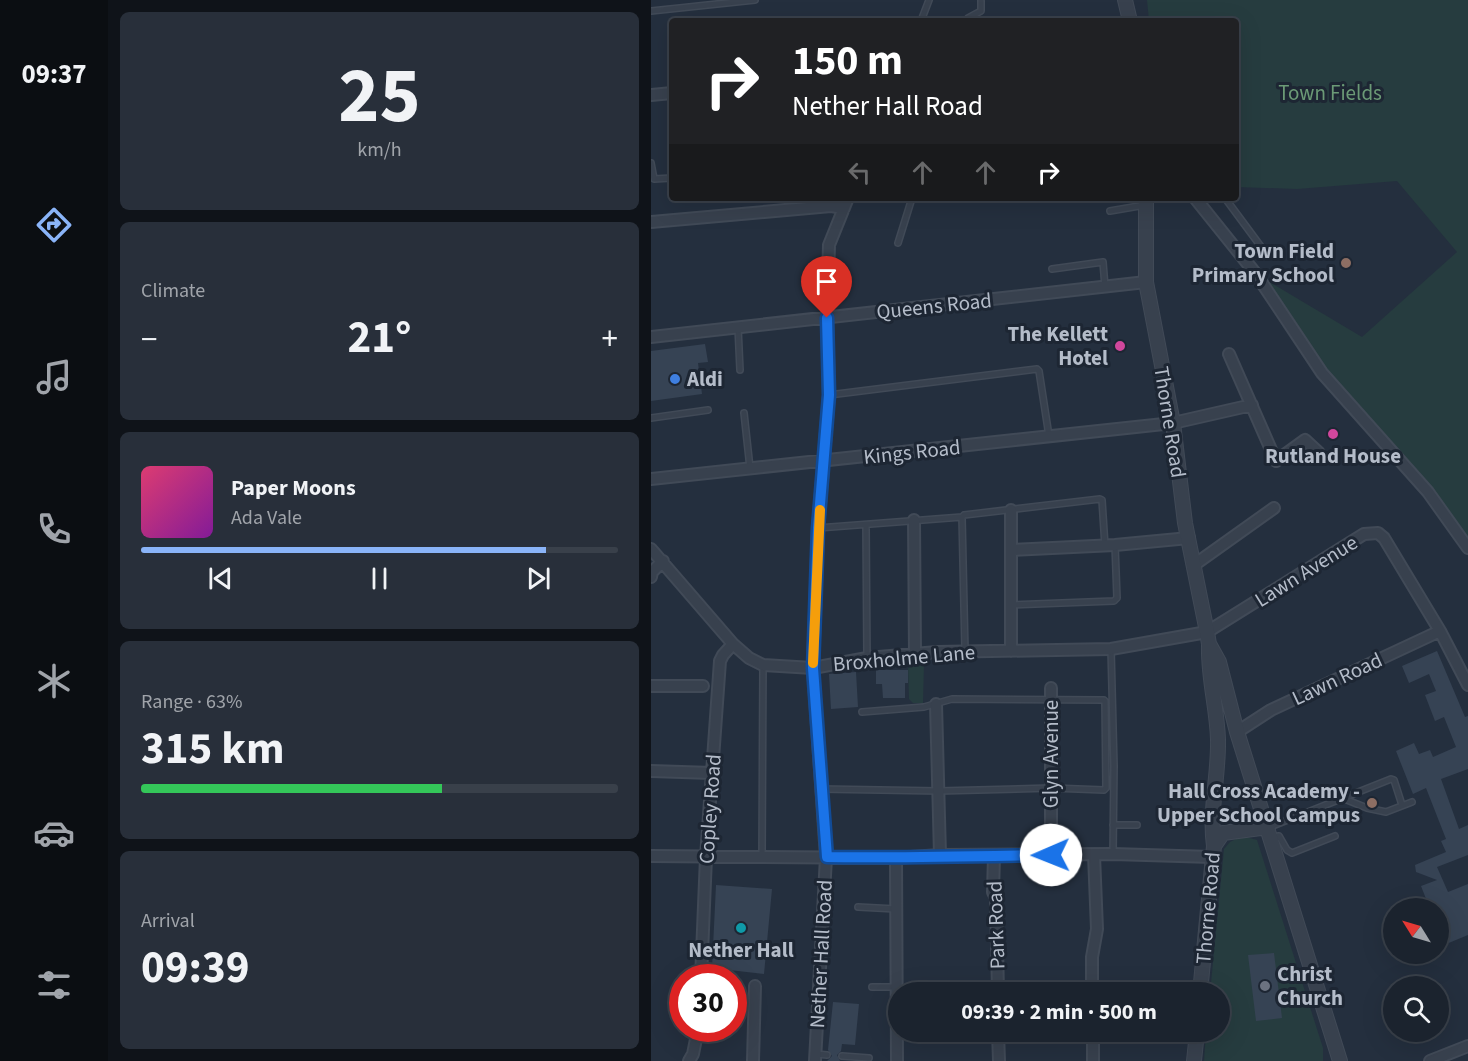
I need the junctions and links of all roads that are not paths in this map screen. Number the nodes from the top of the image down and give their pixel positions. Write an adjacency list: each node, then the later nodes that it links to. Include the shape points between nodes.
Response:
1 (755, 0): 5 (lane)
2 (929, 0): 6 (lane)
3 (1125, 0): 8 (street)
4 (981, 2): 7 (lane, via 981,10)
5 (651, 10)
6 (922, 18)
7 (970, 18)
8 (1126, 18)
9 (669, 93): 10 (street)
10 (651, 95)
11 (651, 163): 13 (lane)
12 (669, 177): 13 (lane)
13 (653, 180)
14 (911, 201): 21 (lane)
15 (1196, 201): 50 (street, via 1256,274 1322,374 1428,492)
16 (1227, 201): 22 (lane)
17 (1146, 202): 19 (lane); 24 (street, Thorne Road)
18 (846, 203): 20 (street); 26 (street, Nether Hall Road, via 829,245)
19 (1110, 211)
20 (651, 222)
21 (898, 243)
22 (1261, 248)
23 (1052, 268): 25 (lane, via 1103,262)
24 (1146, 282): 25 (street, Queens Road); 36 (street, Thorne Road)
25 (1105, 287): 26 (street, Queens Road)
26 (827, 318): 27 (street, Queens Road); 31 (street, Nether Hall Road)
27 (738, 327): 28 (street, Queens Road); 30 (lane)
28 (651, 337)
29 (1229, 354): 32 (street)
30 (740, 370)
31 (829, 395): 37 (lane, via 1037,369); 39 (street, Nether Hall Road)
32 (1252, 405): 36 (street, Kings Road); 38 (street, via 1276,461 1305,440)
33 (708, 410): 35 (lane)
34 (744, 413): 40 (lane)
35 (651, 418)
36 (1173, 423): 37 (street, Kings Road); 48 (street, Thorne Road)
37 (1050, 437): 39 (street, Kings Road)
38 (1319, 453)
39 (825, 461): 40 (street, Kings Road); 47 (street, Nether Hall Road)
40 (750, 469): 41 (street, Kings Road)
41 (651, 479)
42 (1274, 508): 54 (street)
43 (1011, 510): 44 (lane); 49 (lane, via 1100,499); 52 (street)
44 (962, 517): 45 (lane); 61 (lane)
45 (914, 520): 46 (lane); 63 (street)
46 (866, 525): 47 (lane); 64 (lane)
47 (818, 528): 66 (street, Nether Hall Road)
48 (1189, 538): 49 (street); 54 (street, Thorne Road)
49 (1110, 546): 52 (street); 56 (lane, via 1117,598 1114,601)
50 (1468, 548)
51 (651, 549): 53 (street)
52 (1012, 550): 56 (street)
53 (663, 561): 55 (street); 59 (street)
54 (1194, 565): 58 (street, Thorne Road)
55 (651, 577)
56 (1011, 605): 62 (street)
57 (1440, 631): 58 (street, Lawn Avenue, via 1384,538 1372,532); 67 (street, Lawn Avenue); 73 (street, Lawn Road, via 1271,710)
58 (1208, 638): 60 (street, Broxholme Lane); 73 (street, Thorne Road, via 1219,662); 86 (street, Thorne Road, via 1218,737)
59 (733, 644): 65 (street); 75 (street, Copley Road, via 720,661)
60 (1111, 649): 62 (street, Broxholme Lane); 82 (lane)
61 (965, 651): 62 (street, Broxholme Lane); 63 (street, Broxholme Lane)
62 (1011, 651)
63 (915, 655): 64 (street, Broxholme Lane)
64 (867, 658): 66 (street, Broxholme Lane)
65 (763, 665): 66 (street, Broxholme Lane); 94 (lane)
66 (813, 668): 77 (street, Nether Hall Road)
67 (1468, 685)
68 (651, 686): 69 (street)
69 (703, 686)
70 (1051, 693): 71 (lane, via 952,699); 76 (street, Glyn Avenue); 76 (lane, via 1104,699 1106,788)
71 (936, 704): 72 (lane); 78 (street)
72 (862, 712)
73 (1237, 732): 84 (street, Thorne Road)
74 (651, 771): 75 (street)
75 (712, 773): 93 (street, Copley Road)
76 (1052, 788): 78 (lane); 89 (street, Glyn Avenue)
77 (821, 789): 78 (lane); 95 (street, Nether Hall Road)
78 (939, 791): 88 (street)
79 (1342, 798): 81 (lane, via 1386,812); 81 (lane, via 1391,779); 84 (lane)
80 (1412, 802): 81 (lane)
81 (1402, 806)
82 (1113, 825): 83 (lane); 87 (lane)
83 (1137, 825)
84 (1270, 832): 85 (lane, via 1279,836 1292,852); 86 (street, via 1223,834); 115 (street, Thorne Road)
85 (1335, 836)
86 (1213, 851): 87 (street); 103 (street, Thorne Road)
87 (1113, 854): 90 (street)
88 (940, 855): 92 (street); 96 (street)
89 (1051, 855): 90 (street); 92 (street)
90 (1094, 855): 102 (street, via 1097,929)
91 (651, 856): 93 (street)
92 (994, 856): 101 (street, Park Road)
93 (706, 857): 94 (street); 99 (street, Copley Road)
94 (762, 857): 95 (street)
95 (827, 857): 96 (street); 113 (street, Nether Hall Road)
96 (896, 858): 98 (street)
97 (858, 907): 98 (lane)
98 (896, 909): 100 (street)
99 (702, 964)
100 (896, 982)
101 (998, 982)
102 (1092, 982)
103 (1201, 982)
104 (755, 986): 118 (street)
105 (872, 987): 106 (lane)
106 (888, 987)
107 (695, 1042): 117 (street)
108 (897, 1042): 119 (street)
109 (998, 1042): 120 (street)
110 (1093, 1042): 121 (street)
111 (1196, 1042): 122 (street)
112 (1468, 1046): 123 (street)
113 (819, 1056)
114 (842, 1056): 116 (lane)
115 (1337, 1057)
116 (869, 1058)
117 (689, 1061)
118 (753, 1061)
119 (897, 1061)
120 (999, 1061)
121 (1093, 1061)
122 (1194, 1061)
123 (1430, 1061)

